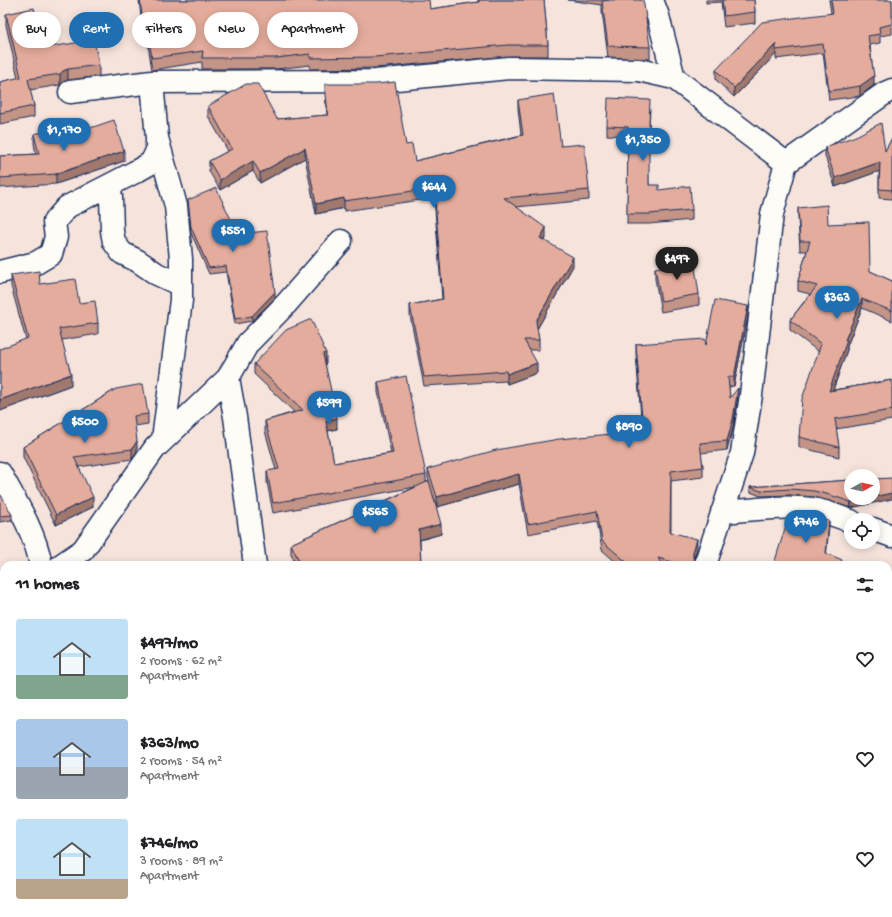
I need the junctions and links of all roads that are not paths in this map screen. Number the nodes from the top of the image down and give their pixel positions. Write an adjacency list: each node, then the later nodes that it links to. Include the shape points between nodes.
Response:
1 (652, 0): 2 (street)
2 (674, 78): 3 (street, via 639,70 509,68 376,81); 7 (street)
3 (152, 82): 5 (street); 6 (street)
4 (892, 90): 7 (street)
5 (70, 92)
6 (157, 138): 8 (street, via 157,151 151,163); 11 (street, via 176,206)
7 (786, 163): 15 (street, via 772,214 742,453)
8 (108, 186): 10 (street, via 67,207 54,222 56,237 51,254 36,263); 11 (street, via 114,242 122,253)
9 (341, 241): 12 (street, via 248,343)
10 (0, 272)
11 (181, 285): 13 (street)
12 (228, 378): 13 (street); 21 (street)
13 (163, 440): 20 (street, via 83,550)
14 (0, 473): 19 (street, via 26,522)
15 (722, 512): 16 (street, via 813,509); 22 (street)
16 (844, 518)
17 (880, 532): 18 (street)
18 (892, 536)
19 (40, 561)
20 (67, 561)
21 (255, 561)
22 (706, 561)

